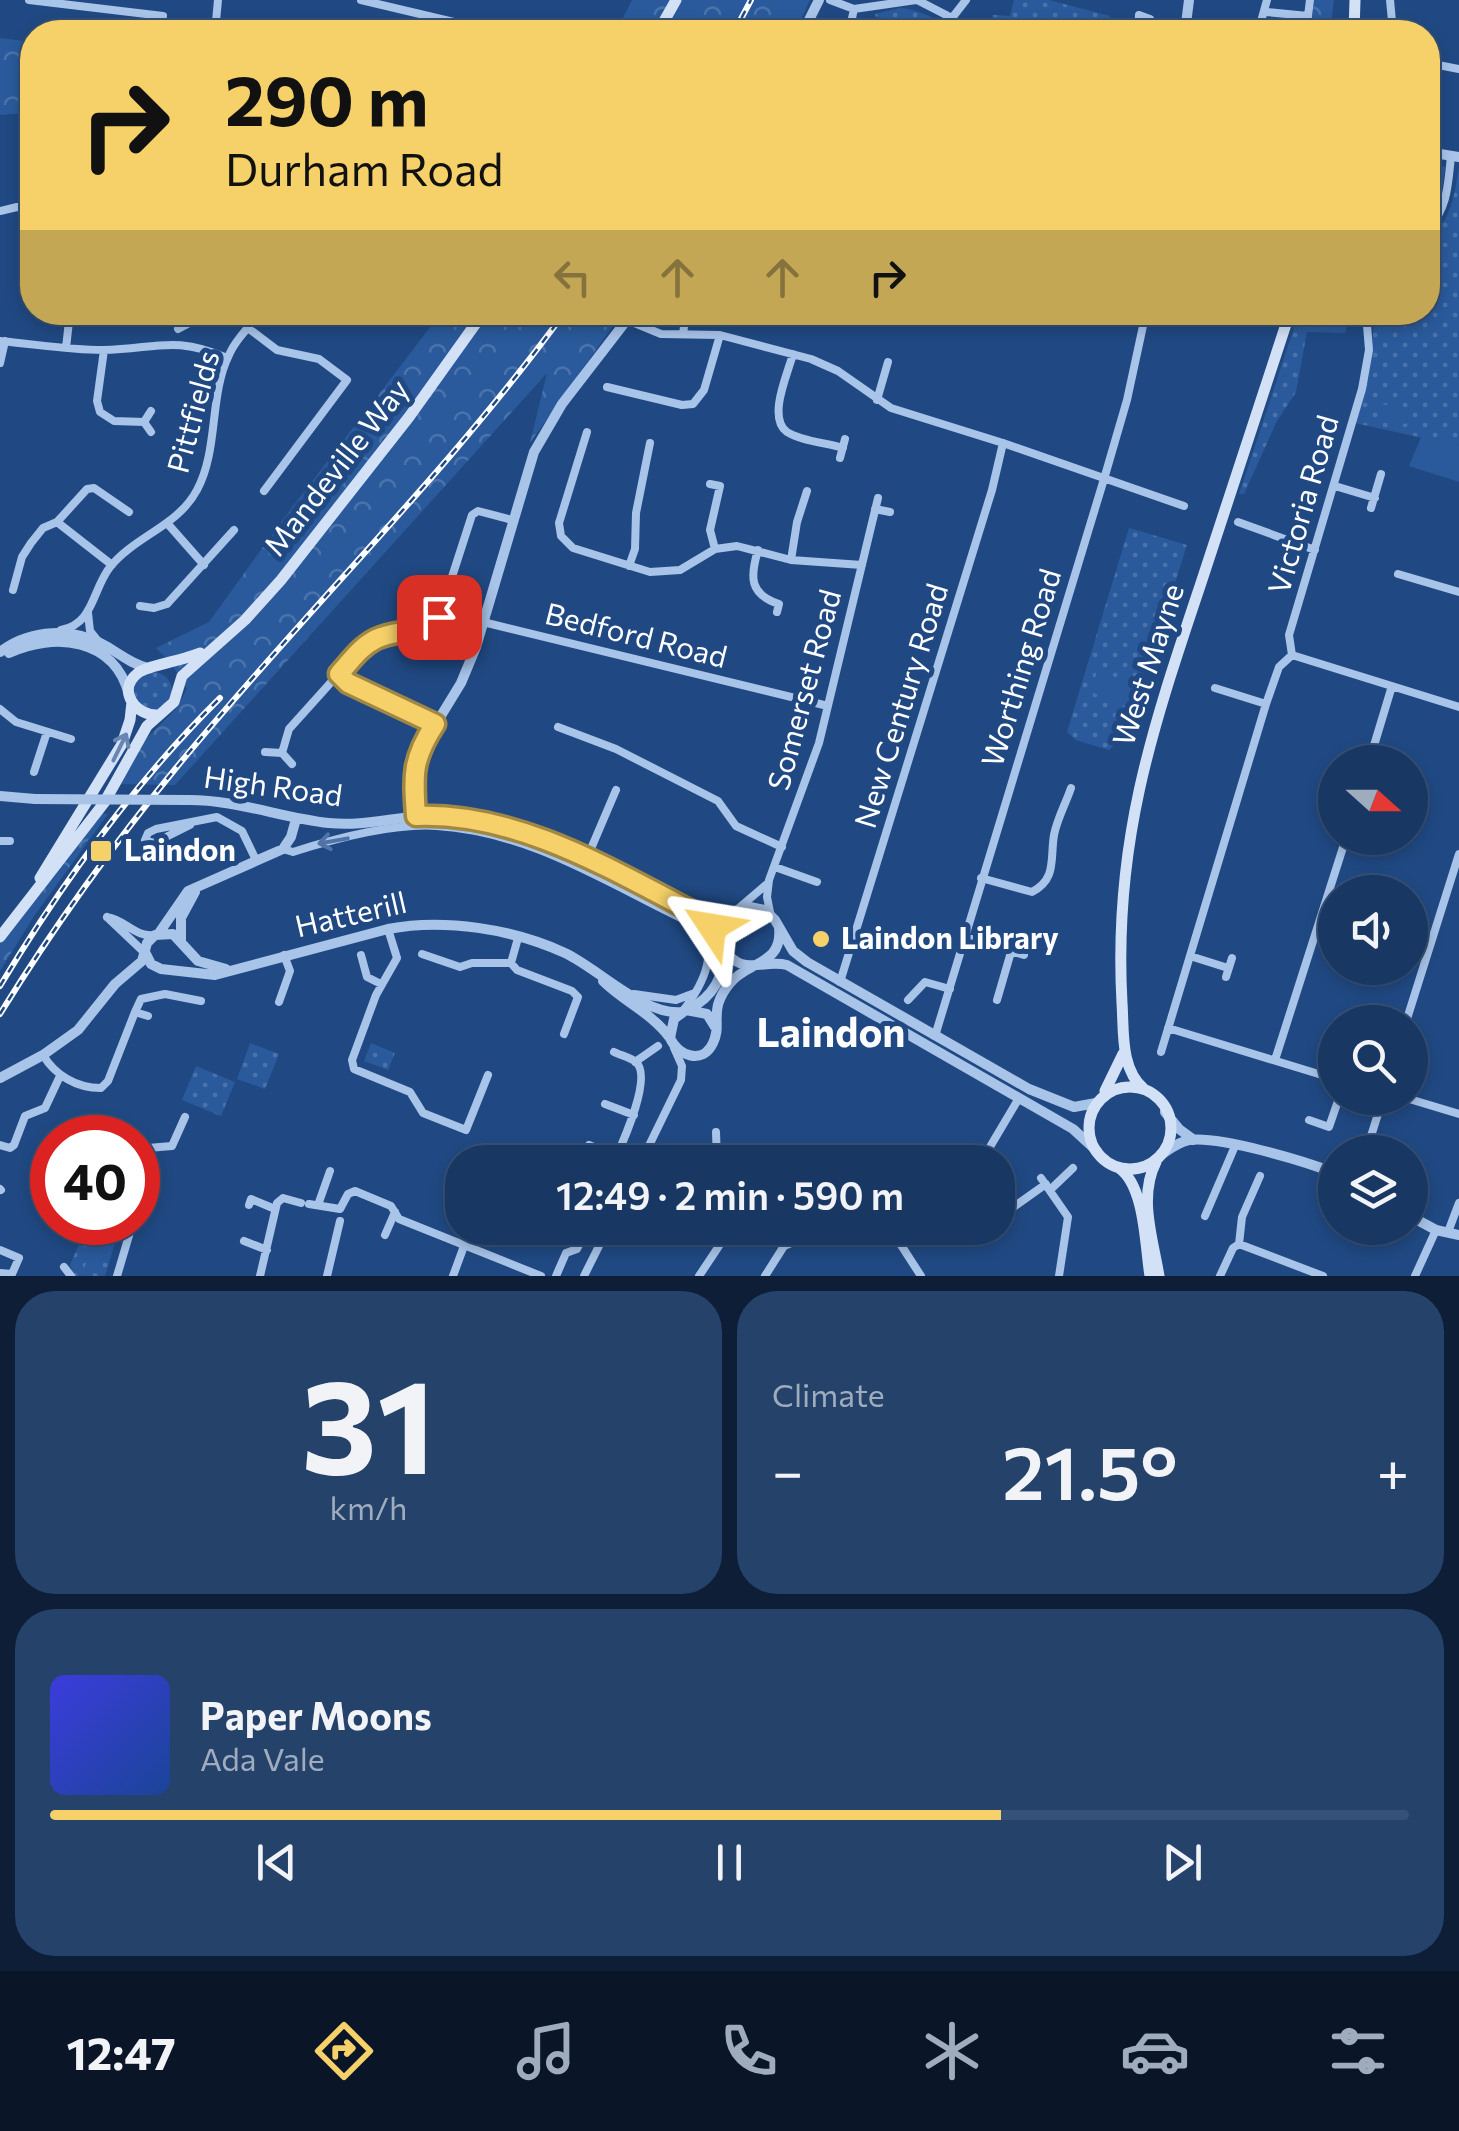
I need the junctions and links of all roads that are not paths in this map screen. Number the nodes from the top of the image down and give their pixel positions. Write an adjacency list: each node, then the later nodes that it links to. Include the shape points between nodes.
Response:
1 (29, 0): 9 (street)
2 (362, 0): 17 (street)
3 (830, 0): 10 (street)
4 (916, 0): 8 (street); 16 (street)
5 (966, 0): 16 (street)
6 (1267, 0): 12 (street)
7 (1310, 0): 15 (street)
8 (881, 2): 10 (street)
9 (98, 4): 14 (street)
10 (854, 9): 18 (street)
11 (1129, 10): 13 (street)
12 (1266, 12): 15 (street); 21 (street)
13 (1139, 15): 19 (street); 20 (street)
14 (162, 16)
15 (1308, 16): 22 (street)
16 (952, 18)
17 (446, 20)
18 (852, 20)
19 (1139, 20)
20 (1150, 20)
21 (1263, 20)
22 (1308, 20)
23 (1455, 156): 24 (street)
24 (1440, 214)
25 (69, 325): 40 (street)
26 (186, 325): 36 (street)
27 (251, 325): 35 (street, Pittfields)
28 (475, 325): 90 (main road, Mandeville Way, via 281,580)
29 (623, 325): 68 (street, via 544,433)
30 (641, 325): 37 (street)
31 (685, 325): 37 (street)
32 (1143, 325): 56 (street, Worthing Road)
33 (1286, 325): 180 (main road, West Mayne, via 1142,766 1122,900)
34 (1367, 325): 58 (street, Victoria Road, via 1364,376)
35 (248, 328): 43 (street, Pittfields); 60 (street, via 277,350 311,356 347,380)
36 (178, 329)
37 (684, 334): 38 (street)
38 (720, 335): 42 (street); 46 (street, via 704,390 693,404)
39 (3, 341): 40 (street); 44 (street)
40 (66, 348): 41 (street)
41 (104, 350): 43 (street, via 178,343); 49 (street, via 100,412 114,421)
42 (792, 354): 47 (street, via 838,372); 54 (street, via 780,423 787,432 844,444)
43 (227, 358): 71 (street, Pittfields, via 202,478)
44 (0, 362)
45 (888, 362): 47 (street)
46 (607, 388)
47 (878, 400): 52 (street)
48 (151, 411): 49 (street)
49 (144, 422): 50 (street)
50 (150, 432)
51 (587, 432): 80 (street, via 559,530 573,548)
52 (1004, 442): 56 (street); 159 (street, New Century Road)
53 (650, 443): 80 (street)
54 (840, 458)
55 (1381, 474): 62 (street)
56 (1104, 479): 63 (street); 128 (street, Worthing Road)
57 (710, 484): 73 (street, via 724,488 710,530)
58 (1335, 486): 62 (street); 75 (street, Victoria Road)
59 (807, 491): 76 (street)
60 (264, 492)
61 (878, 498): 65 (street, Somerset Road)
62 (1375, 498): 64 (street)
63 (1184, 506)
64 (1372, 508)
65 (875, 509): 67 (street); 78 (street, Somerset Road)
66 (130, 512): 69 (street, via 94,488)
67 (890, 512)
68 (512, 520): 87 (street); 94 (street, via 472,515 439,617 430,626 376,640)
69 (56, 522): 79 (street); 82 (street, via 43,528 22,557)
70 (1238, 522): 75 (street)
71 (167, 523): 77 (street); 79 (street, Pittfields)
72 (234, 530): 77 (street)
73 (715, 550): 74 (street); 80 (street, via 666,573)
74 (758, 550): 76 (street); 84 (street, via 754,589 778,608)
75 (1315, 550): 91 (street, Victoria Road, via 1288,635)
76 (791, 560): 78 (street)
77 (204, 564): 85 (street, via 167,604)
78 (862, 564): 101 (street, Somerset Road)
79 (112, 565): 86 (street, Pittfields)
80 (629, 566)
81 (1398, 574): 83 (street)
82 (13, 590)
83 (1459, 592)
84 (782, 594)
85 (140, 606)
86 (89, 609): 88 (street, via 76,626); 89 (street, via 89,628)
87 (483, 622): 98 (street, Bedford Road); 106 (street, via 468,669)
88 (39, 634): 89 (street, via 72,634); 92 (street)
89 (102, 644): 93 (street)
90 (217, 644): 93 (main road, Mandeville Way); 97 (main road, Mandeville Way, via 186,671)
91 (1292, 654): 95 (street); 100 (street, Victoria Road, via 1279,667)
92 (0, 655): 99 (street, via 42,642 84,645 113,663)
93 (150, 668): 97 (main road, via 168,674); 99 (main road, Mandeville Way, via 132,680)
94 (339, 674): 106 (street); 112 (street, via 290,729)
95 (1392, 686): 102 (street); 110 (street)
96 (1215, 688): 100 (street)
97 (176, 692): 105 (main road, Mandeville Way)
98 (777, 696): 101 (street, Bedford Road); 103 (street)
99 (130, 699): 105 (main road, via 145,714); 135 (main road, Mandeville Way, one-way to 99, via 114,760 127,732)
100 (1266, 704): 151 (street, Victoria Road)
101 (828, 706): 121 (street, Somerset Road)
102 (1459, 706)
103 (774, 707)
104 (0, 709): 108 (street)
105 (163, 713): 135 (main road, Mandeville Way, via 146,726 108,797)
106 (435, 724): 118 (street, via 414,766)
107 (558, 728): 121 (street, via 718,800 736,826)
108 (48, 732): 109 (street); 114 (street)
109 (71, 740)
110 (1374, 745)
111 (266, 752): 112 (street)
112 (282, 753): 113 (street)
113 (292, 764)
114 (34, 772)
115 (1071, 788): 128 (street, via 1055,831 1051,874 1041,887 1032,892)
116 (616, 790): 125 (street)
117 (0, 796): 119 (street, High Road, bridge, via 201,800)
118 (416, 816): 119 (street, High Road, via 360,825); 125 (street, High Road, via 493,824)
119 (296, 819): 122 (street)
120 (229, 821): 120 (street, via 194,824 154,843 145,840 166,826 212,817); 126 (street)
121 (782, 847): 127 (street, Somerset Road)
122 (283, 849): 126 (street); 163 (street, one-way to 122, via 710,959 698,929 546,851 425,826)
123 (1459, 854): 171 (street)
124 (1341, 855): 186 (street)
125 (587, 858): 133 (street, High Road)
126 (256, 860): 131 (street)
127 (774, 866): 129 (street, Somerset Road); 130 (street)
128 (981, 878): 140 (street, Worthing Road)
129 (769, 880): 132 (street, Somerset Road); 136 (street, Somerset Road, via 766,897)
130 (817, 882)
131 (202, 884): 138 (street, via 186,893); 142 (street, via 183,911)
132 (739, 908): 134 (street); 136 (street, via 757,906)
133 (697, 914): 134 (street, High Road); 143 (street, High Road)
134 (728, 916): 143 (street)
135 (13, 919): 139 (main road, Mandeville Way)
136 (776, 921): 155 (street, via 775,952); 159 (street, via 802,959)
137 (388, 928): 141 (street, Hatterill, via 453,924); 147 (street, Hatterill); 152 (street)
138 (157, 934): 142 (street, via 173,934); 145 (street); 145 (street, via 107,917)
139 (0, 937)
140 (965, 937): 144 (street); 164 (street, Worthing Road)
141 (518, 938): 154 (street); 158 (street, Hatterill, via 565,953)
142 (182, 943): 156 (street, via 180,962); 157 (street, via 206,966)
143 (722, 944): 155 (street, High Road, via 736,962); 172 (street, via 717,982)
144 (1011, 952): 149 (street); 162 (street)
145 (146, 954): 156 (street); 167 (street)
146 (422, 954): 154 (street, via 460,966)
147 (284, 955): 157 (street, Hatterill); 170 (street, via 290,971)
148 (361, 955): 161 (street, via 367,977)
149 (1024, 955)
150 (408, 956): 152 (street)
151 (1190, 956): 153 (street, via 1227,972); 176 (street, Victoria Road)
152 (397, 958): 161 (street)
153 (1232, 958)
154 (511, 963): 177 (street, via 578,997)
155 (758, 964): 175 (street, via 725,989); 194 (street, High Road, via 787,965)
156 (163, 969): 157 (street, Hatterill, via 210,976); 167 (street, via 138,974)
157 (232, 969)
158 (593, 971): 165 (street, Hatterill); 179 (street, Hatterill)
159 (840, 982): 178 (street)
160 (990, 983): 162 (street)
161 (381, 984): 189 (street, via 354,1069 410,1092 423,1113 466,1130)
162 (1000, 986): 168 (street)
163 (696, 989): 165 (street, via 676,1000); 172 (street)
164 (950, 989): 166 (street, via 925,982); 178 (street, Worthing Road)
165 (630, 992): 172 (street, Hatterill, via 660,1010)
166 (909, 994)
167 (107, 996): 185 (street, via 78,1030)
168 (997, 1000)
169 (201, 1001): 173 (street, via 166,994 142,998)
170 (279, 1002)
171 (1411, 1005)
172 (685, 1011): 175 (street, via 707,1014); 179 (street, via 670,1025)
173 (135, 1012): 174 (street); 190 (street, via 105,1085 94,1089)
174 (148, 1016)
175 (715, 1027): 184 (street, via 712,1046)
176 (1168, 1028): 183 (street, Victoria Road); 186 (street)
177 (564, 1034)
178 (935, 1036): 195 (street, via 1065,1105)
179 (671, 1041): 184 (street, via 687,1056); 192 (street)
180 (1124, 1045): 193 (main road, West Mayne); 195 (main road, West Mayne, via 1118,1072)
181 (658, 1046): 187 (street)
182 (614, 1052): 187 (street)
183 (1160, 1052)
184 (703, 1053): 192 (street)
185 (43, 1055): 190 (street); 191 (street)
186 (1275, 1060): 188 (street)
187 (635, 1062): 200 (street, via 641,1073)
188 (1318, 1074)
189 (488, 1075)
190 (60, 1076): 206 (street, via 50,1101 25,1116 14,1145)
191 (0, 1078)
192 (681, 1080): 208 (street)
193 (1144, 1089): 195 (main road, via 1119,1087); 198 (main road)
194 (1020, 1098): 210 (street); 213 (street, High Road)
195 (1098, 1101): 213 (main road, via 1089,1126)
196 (605, 1104): 200 (street)
197 (1428, 1105): 199 (street)
198 (1166, 1112): 205 (street); 214 (main road, via 1169,1135)
199 (1459, 1114)
200 (634, 1115): 207 (street)
201 (1333, 1115): 203 (street, via 1329,1127)
202 (186, 1117): 212 (street, via 172,1146)
203 (1309, 1120)
204 (716, 1132): 209 (street)
205 (1195, 1140): 211 (street); 214 (street)
206 (0, 1145)
207 (622, 1145)
208 (649, 1145)
209 (716, 1145)
210 (991, 1145)
211 (1235, 1146): 217 (street); 227 (street)
212 (160, 1147)
213 (1097, 1151): 215 (main road)
214 (1160, 1157): 215 (main road, via 1134,1170); 257 (main road, via 1146,1197)
215 (1114, 1166): 256 (main road, via 1134,1185)
216 (1074, 1168): 220 (street)
217 (1318, 1168)
218 (330, 1172): 222 (street)
219 (1260, 1176): 232 (street)
220 (1046, 1184): 225 (street); 255 (street, via 1068,1217)
221 (1459, 1203): 229 (street)
222 (309, 1204): 224 (street, via 283,1198); 226 (street, via 340,1210 355,1191)
223 (249, 1205): 224 (street, via 251,1200)
224 (275, 1208): 241 (street)
225 (1015, 1208)
226 (397, 1215): 230 (street); 238 (street)
227 (1205, 1216)
228 (340, 1221): 247 (street)
229 (1448, 1232): 260 (street)
230 (384, 1235)
231 (244, 1241): 241 (street)
232 (1238, 1244): 258 (street); 259 (street)
233 (126, 1245): 245 (street)
234 (579, 1245): 250 (street, via 566,1253)
235 (600, 1245): 251 (street)
236 (720, 1245): 252 (street)
237 (900, 1245): 254 (street)
238 (464, 1246): 248 (street); 249 (street)
239 (784, 1246): 253 (street)
240 (0, 1250): 243 (street, via 19,1258 12,1274)
241 (267, 1250): 246 (street)
242 (64, 1267): 244 (street)
243 (0, 1273)
244 (71, 1276)
245 (117, 1276)
246 (260, 1276)
247 (326, 1276)
248 (453, 1276)
249 (542, 1276)
250 (556, 1276)
251 (584, 1276)
252 (699, 1276)
253 (765, 1276)
254 (921, 1276)
255 (1059, 1276)
256 (1150, 1276)
257 (1160, 1276)
258 (1220, 1276)
259 (1323, 1276)
260 (1416, 1276)

